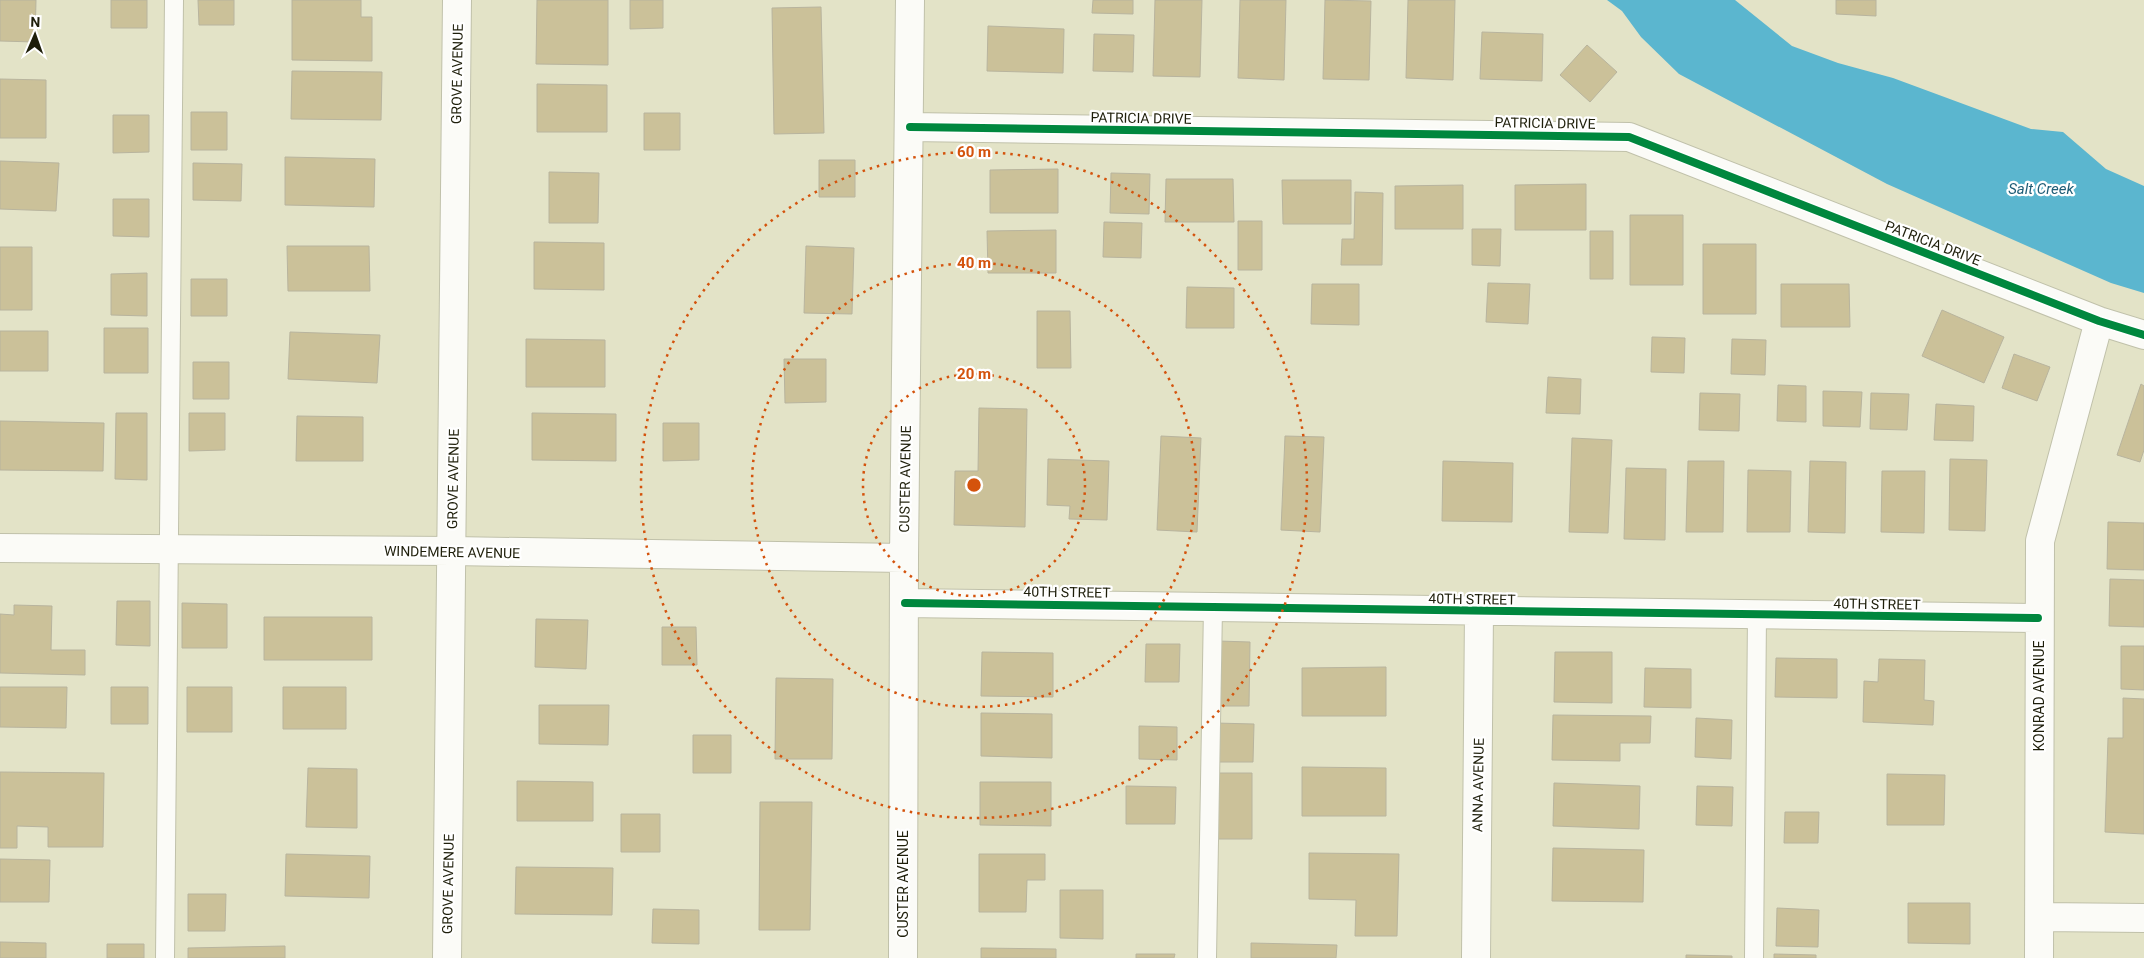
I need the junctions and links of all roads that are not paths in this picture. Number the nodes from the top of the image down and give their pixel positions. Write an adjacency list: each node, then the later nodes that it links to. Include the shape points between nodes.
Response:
1 (174, 0): 8 (lane)
2 (457, 0): 9 (street, GROVE AVENUE)
3 (910, 0): 4 (street, CUSTER AVENUE)
4 (910, 127): 5 (street, PATRICIA DRIVE, via 1629,137); 10 (street, CUSTER AVENUE)
5 (2099, 321): 6 (street, PATRICIA DRIVE); 15 (street, KONRAD AVENUE, via 2040,541)
6 (2144, 335)
7 (0, 548): 8 (street, WINDEMERE AVENUE)
8 (169, 549): 9 (street, WINDEMERE AVENUE); 18 (lane)
9 (452, 551): 10 (street, WINDEMERE AVENUE); 19 (street, GROVE AVENUE)
10 (904, 558): 11 (street, CUSTER AVENUE)
11 (905, 602): 12 (street, 40TH STREET); 20 (street, CUSTER AVENUE)
12 (1212, 607): 13 (street, 40TH STREET); 21 (lane)
13 (1479, 612): 14 (street, 40TH STREET); 22 (street, ANNA AVENUE)
14 (1757, 615): 15 (street, 40TH STREET); 23 (lane)
15 (2038, 618): 16 (street, KONRAD AVENUE)
16 (2040, 917): 17 (street); 24 (street, KONRAD AVENUE)
17 (2144, 918)
18 (165, 958)
19 (447, 958)
20 (903, 958)
21 (1206, 958)
22 (1476, 958)
23 (1754, 958)
24 (2039, 958)

